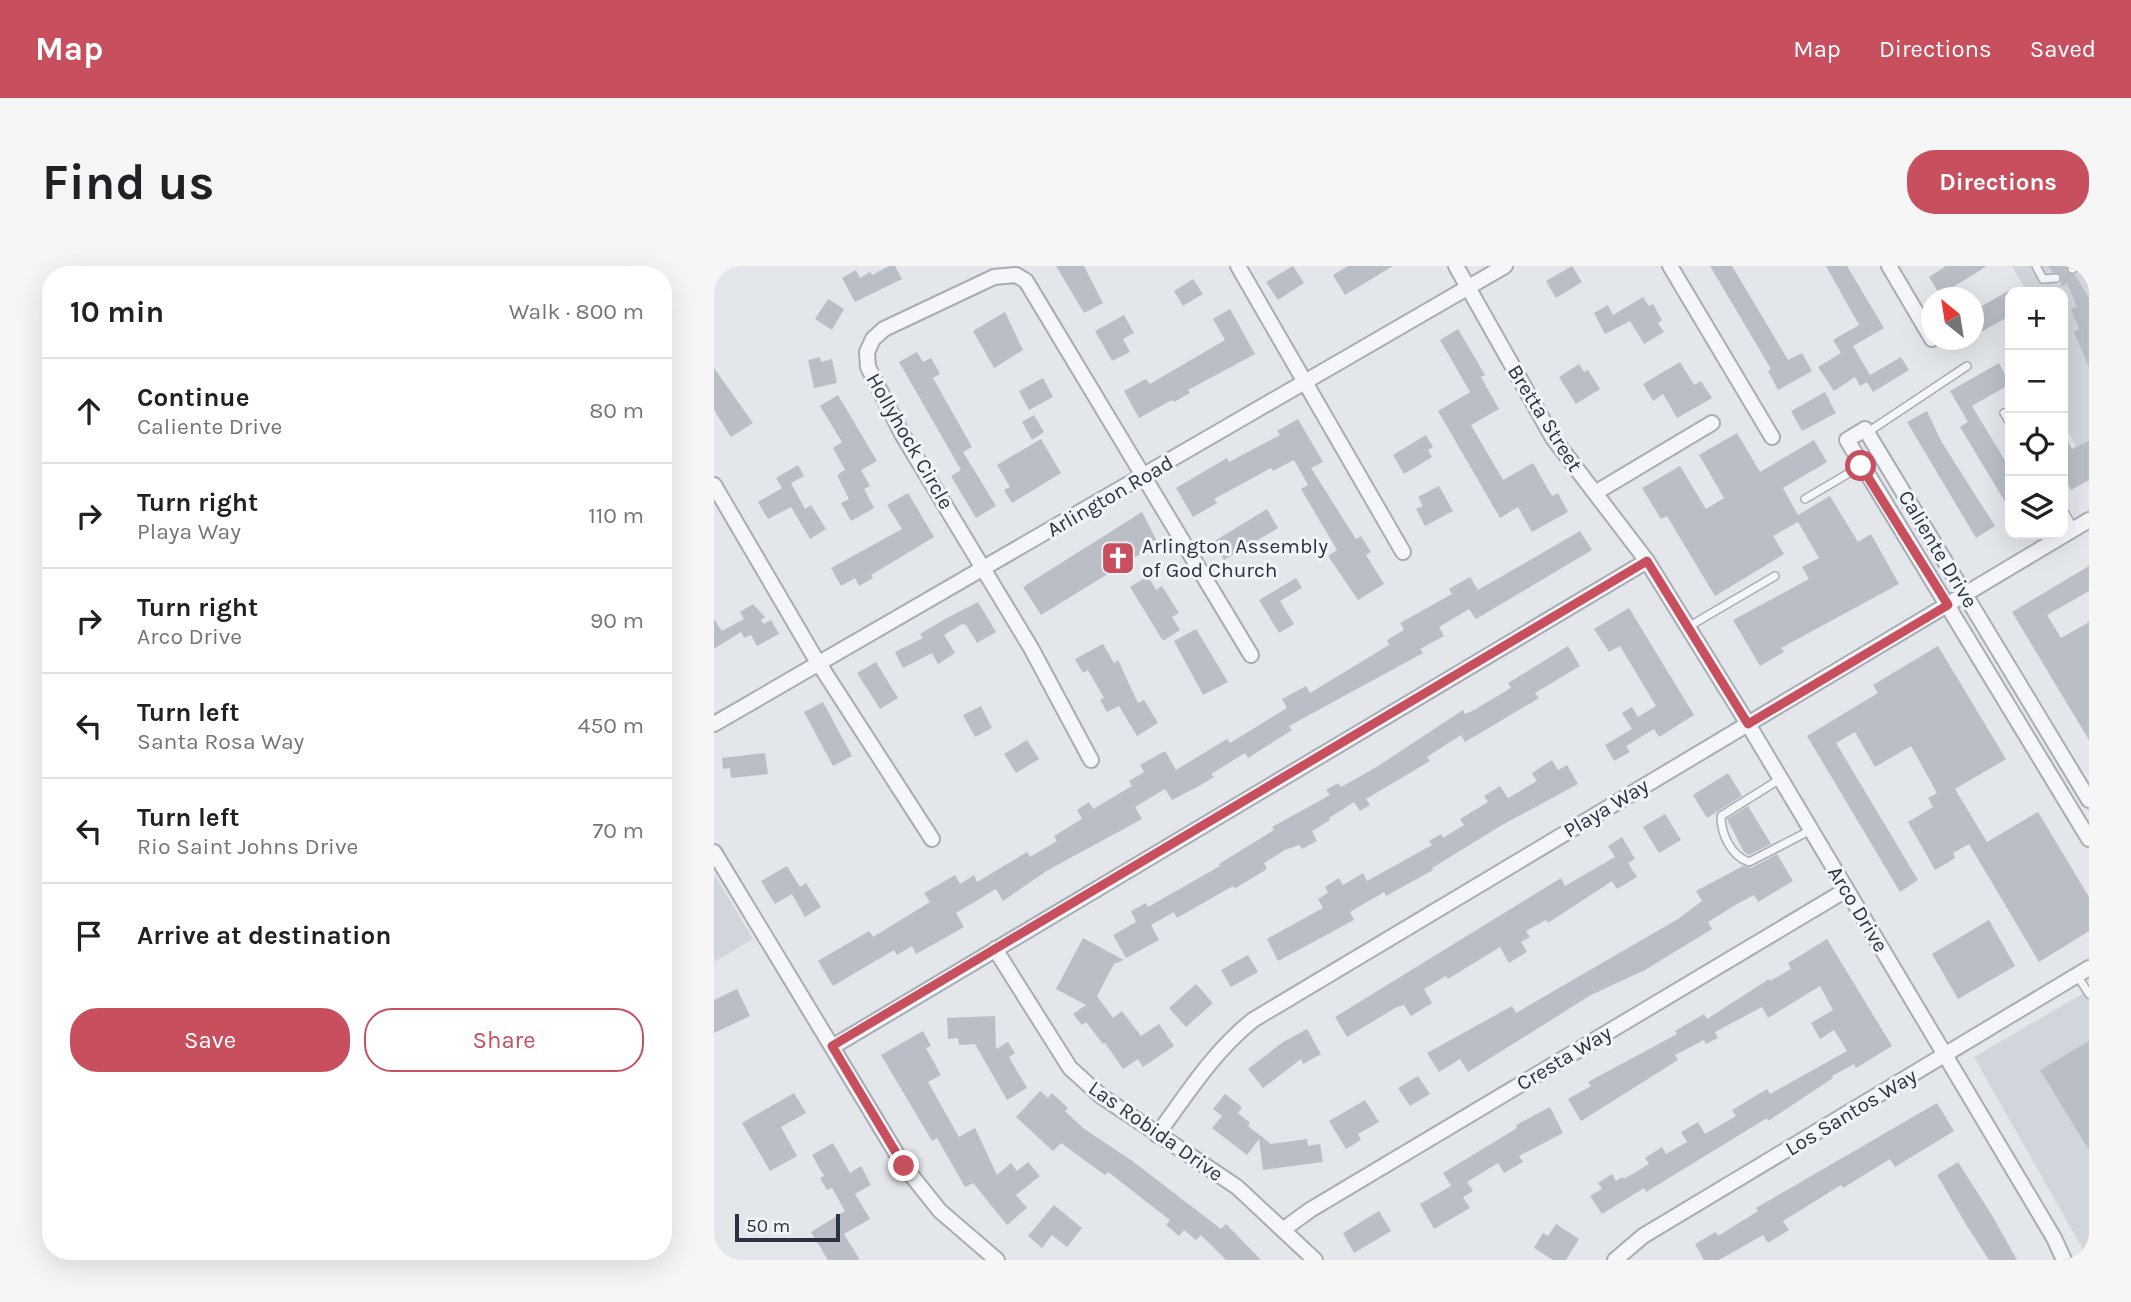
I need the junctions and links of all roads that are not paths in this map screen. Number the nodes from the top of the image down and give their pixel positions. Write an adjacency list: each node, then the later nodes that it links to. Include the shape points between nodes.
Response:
1 (1238, 266): 11 (street)
2 (1456, 266): 8 (street, Bretta Street)
3 (1505, 266): 8 (street, Arlington Road)
4 (1671, 266): 14 (street)
5 (1889, 266): 9 (street)
6 (2036, 266): 7 (lane, via 2043,279)
7 (2056, 278)
8 (1469, 288): 11 (street, Arlington Road); 18 (street, Bretta Street, via 1553,438)
9 (1921, 321)
10 (1967, 366): 13 (lane)
11 (1305, 382): 16 (street, Arlington Road); 23 (street)
12 (1712, 423): 18 (street)
13 (1867, 433): 15 (street, Caliente Drive, via 1865,429 1847,440); 27 (street, Caliente Drive)
14 (1772, 437)
15 (1861, 466): 19 (lane); 28 (street, Caliente Drive)
16 (1145, 476): 25 (street, Arlington Road); 25 (street, Hollyhock Circle, via 1032,289 1016,275 994,277 884,328 867,352 868,366 902,434); 30 (street)
17 (714, 485): 31 (street)
18 (1595, 493): 24 (street, Bretta Street)
19 (1805, 499)
20 (2068, 519): 22 (lane)
21 (2089, 520): 22 (street, Playa Way)
22 (2074, 529): 27 (street, Playa Way)
23 (1403, 552)
24 (1647, 561): 29 (street, Arco Drive); 44 (street)
25 (985, 569): 31 (street, Arlington Road); 34 (street)
26 (1775, 576): 29 (lane)
27 (1966, 594): 28 (street, Playa Way); 36 (street, Caliente Drive)
28 (1948, 605): 33 (street, Playa Way); 38 (street, Caliente Drive)
29 (1688, 626): 33 (street, Arco Drive)
30 (1251, 656)
31 (820, 663): 32 (street, Arlington Road); 40 (street)
32 (714, 724)
33 (1748, 724): 35 (street, Arco Drive); 49 (street, Playa Way, via 1253,1020 1209,1062)
34 (1091, 760)
35 (1780, 779): 39 (street, Arco Drive); 39 (lane, via 1721,816 1733,852 1749,862)
36 (2089, 800)
37 (2089, 808): 38 (street)
38 (2075, 816): 41 (street, Caliente Drive)
39 (1811, 830): 43 (street, Arco Drive)
40 (932, 839)
41 (2089, 839)
42 (714, 852): 47 (street)
43 (1846, 890): 48 (street, Arco Drive); 50 (street, Cresta Way)
44 (995, 949): 47 (street); 49 (street, Las Robida Drive, via 1070,1068)
45 (2083, 972): 46 (lane); 48 (street, Los Santos Way)
46 (2089, 994)
47 (832, 1046): 51 (street, via 904,1166 940,1211)
48 (1945, 1055): 53 (street, Los Santos Way, via 1643,1236); 54 (street, Arco Drive)
49 (1157, 1135): 50 (street, Las Robida Drive, via 1237,1187)
50 (1284, 1229): 52 (street, Las Robida Drive)
51 (997, 1260)
52 (1315, 1260)
53 (1615, 1260)
54 (2063, 1260)

